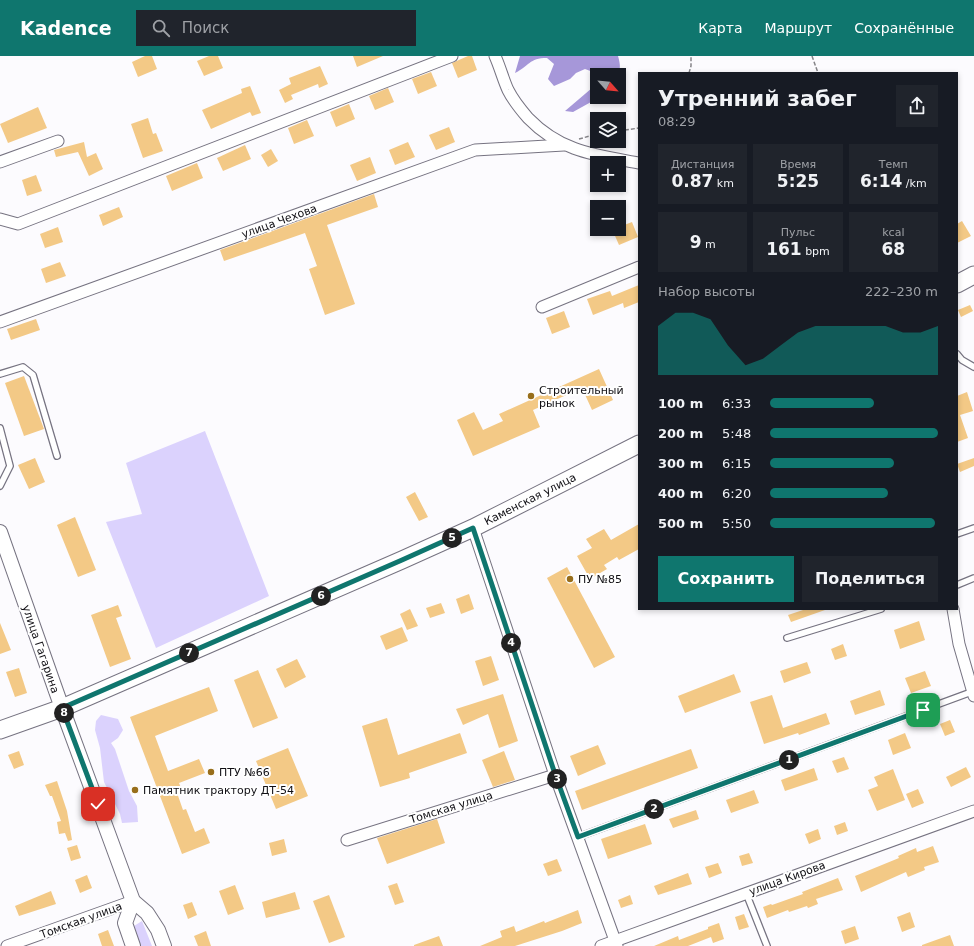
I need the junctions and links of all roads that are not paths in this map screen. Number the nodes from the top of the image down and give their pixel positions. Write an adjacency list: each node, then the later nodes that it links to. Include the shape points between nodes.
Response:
1 (452, 56): 7 (street, via 18,224)
2 (495, 56): 4 (street, via 509,92 521,110 539,129)
3 (58, 141): 5 (street)
4 (564, 145): 6 (street, via 589,154); 12 (street, улица Чехова, via 475,150)
5 (0, 162)
6 (638, 163)
7 (0, 219)
8 (638, 267): 11 (street)
9 (974, 275): 10 (main road)
10 (958, 283)
11 (542, 306)
12 (0, 322)
13 (958, 355): 14 (lane)
14 (974, 367)
15 (0, 374): 18 (lane, via 23,367 33,375)
16 (0, 428): 19 (lane, via 10,466)
17 (638, 445): 20 (main road, Каменская улица)
18 (57, 456)
19 (0, 486)
20 (473, 528): 30 (main road, Каменская улица); 32 (street)
21 (974, 528): 23 (lane)
22 (0, 532): 30 (street, улица Гагарина)
23 (958, 534)
24 (974, 578): 25 (lane)
25 (958, 585)
26 (878, 610): 28 (lane)
27 (953, 610): 29 (street, via 959,644)
28 (787, 638)
29 (973, 693): 34 (lane)
30 (62, 708): 31 (main road, Каменская улица); 37 (street, улица Гагарина)
31 (0, 730)
32 (555, 774): 34 (street); 35 (street, Томская улица)
33 (974, 811): 36 (street, улица Кирова)
34 (578, 837): 38 (street)
35 (347, 840)
36 (746, 893): 38 (street, улица Кирова); 43 (lane)
37 (133, 901): 39 (street, Томская улица); 40 (street, via 125,923); 41 (street, улица Гагарина, via 147,913)
38 (616, 943): 42 (street, улица Кирова)
39 (7, 946)
40 (133, 946)
41 (164, 946)
42 (601, 946)
43 (767, 946)

